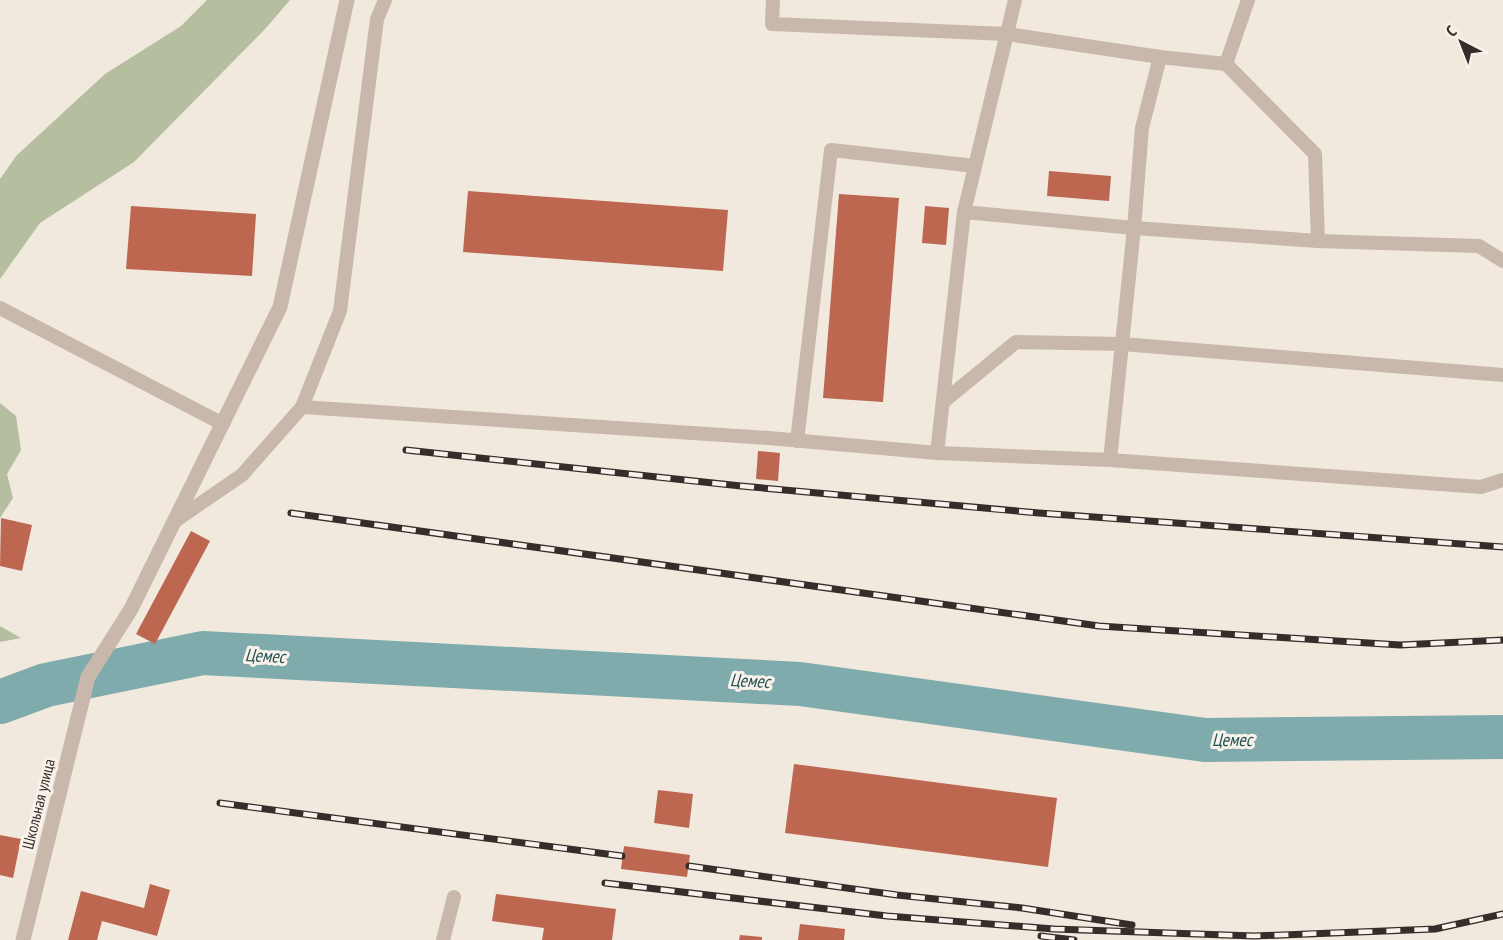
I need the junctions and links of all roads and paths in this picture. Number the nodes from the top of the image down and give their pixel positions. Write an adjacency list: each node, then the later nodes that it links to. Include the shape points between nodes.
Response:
1 (347, 0): 19 (street, Школьная улица, via 280,307)
2 (385, 0): 18 (lane, via 377,19 340,311)
3 (773, 0): 6 (lane, via 772,24)
4 (1015, 0): 6 (lane)
5 (1248, 0): 8 (lane)
6 (1007, 34): 7 (lane); 9 (lane)
7 (1160, 57): 8 (lane); 11 (lane, via 1142,128)
8 (1226, 64): 12 (lane, via 1315,154)
9 (975, 166): 10 (lane); 20 (lane, via 831,150)
10 (964, 212): 11 (lane); 17 (lane)
11 (1134, 228): 12 (lane); 15 (lane)
12 (1318, 241): 13 (lane, via 1479,246)
13 (1503, 261)
14 (0, 308): 19 (lane)
15 (1122, 344): 16 (lane); 17 (lane, via 1016,342); 22 (lane)
16 (1503, 375)
17 (943, 402): 21 (lane)
18 (302, 406): 20 (lane); 24 (lane, via 242,475)
19 (223, 424): 24 (street, Школьная улица)
20 (797, 441): 21 (lane)
21 (937, 453): 22 (lane)
22 (1110, 460): 23 (lane, via 1481,487)
23 (1503, 480)
24 (175, 521): 26 (street, Школьная улица, via 131,609 88,677)
25 (454, 897): 27 (lane)
26 (23, 940)
27 (443, 940)

